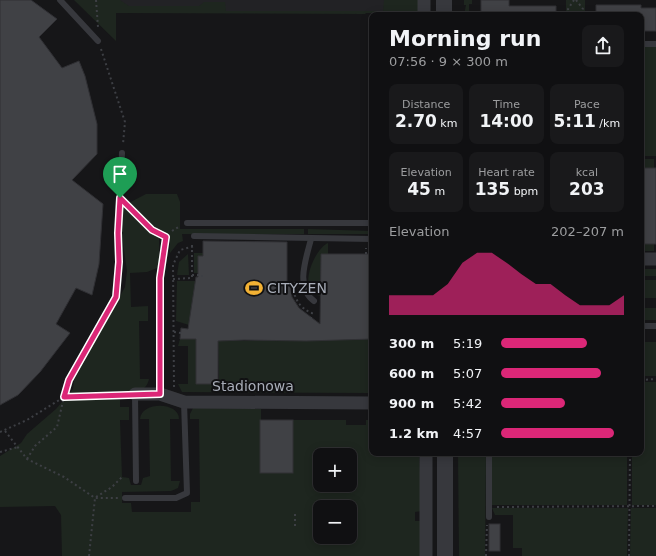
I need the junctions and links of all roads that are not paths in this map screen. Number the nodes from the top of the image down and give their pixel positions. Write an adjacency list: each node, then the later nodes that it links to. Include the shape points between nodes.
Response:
1 (60, 0): 6 (lane)
2 (424, 0): 4 (street)
3 (444, 0): 5 (street)
4 (424, 12)
5 (444, 12)
6 (98, 41)
7 (644, 44): 8 (lane)
8 (656, 44)
9 (122, 153): 18 (lane)
10 (187, 223): 11 (lane)
11 (369, 223)
12 (194, 236): 14 (lane)
13 (166, 237): 23 (lane, via 160,278)
14 (310, 239): 15 (lane); 19 (lane, via 304,264 303,284 307,296)
15 (369, 239)
16 (644, 259): 17 (street)
17 (656, 259)
18 (119, 262)
19 (314, 301)
20 (644, 326): 21 (lane)
21 (656, 326)
22 (135, 394): 23 (street, Stadionowa); 29 (lane)
23 (160, 394): 24 (street, Stadionowa)
24 (184, 402): 25 (street, Stadionowa); 30 (lane, via 187,493 176,498)
25 (369, 402)
26 (489, 456): 31 (lane)
27 (426, 458): 28 (street); 32 (street)
28 (445, 458): 33 (street)
29 (136, 481)
30 (125, 498)
31 (489, 517)
32 (426, 556)
33 (445, 556)

